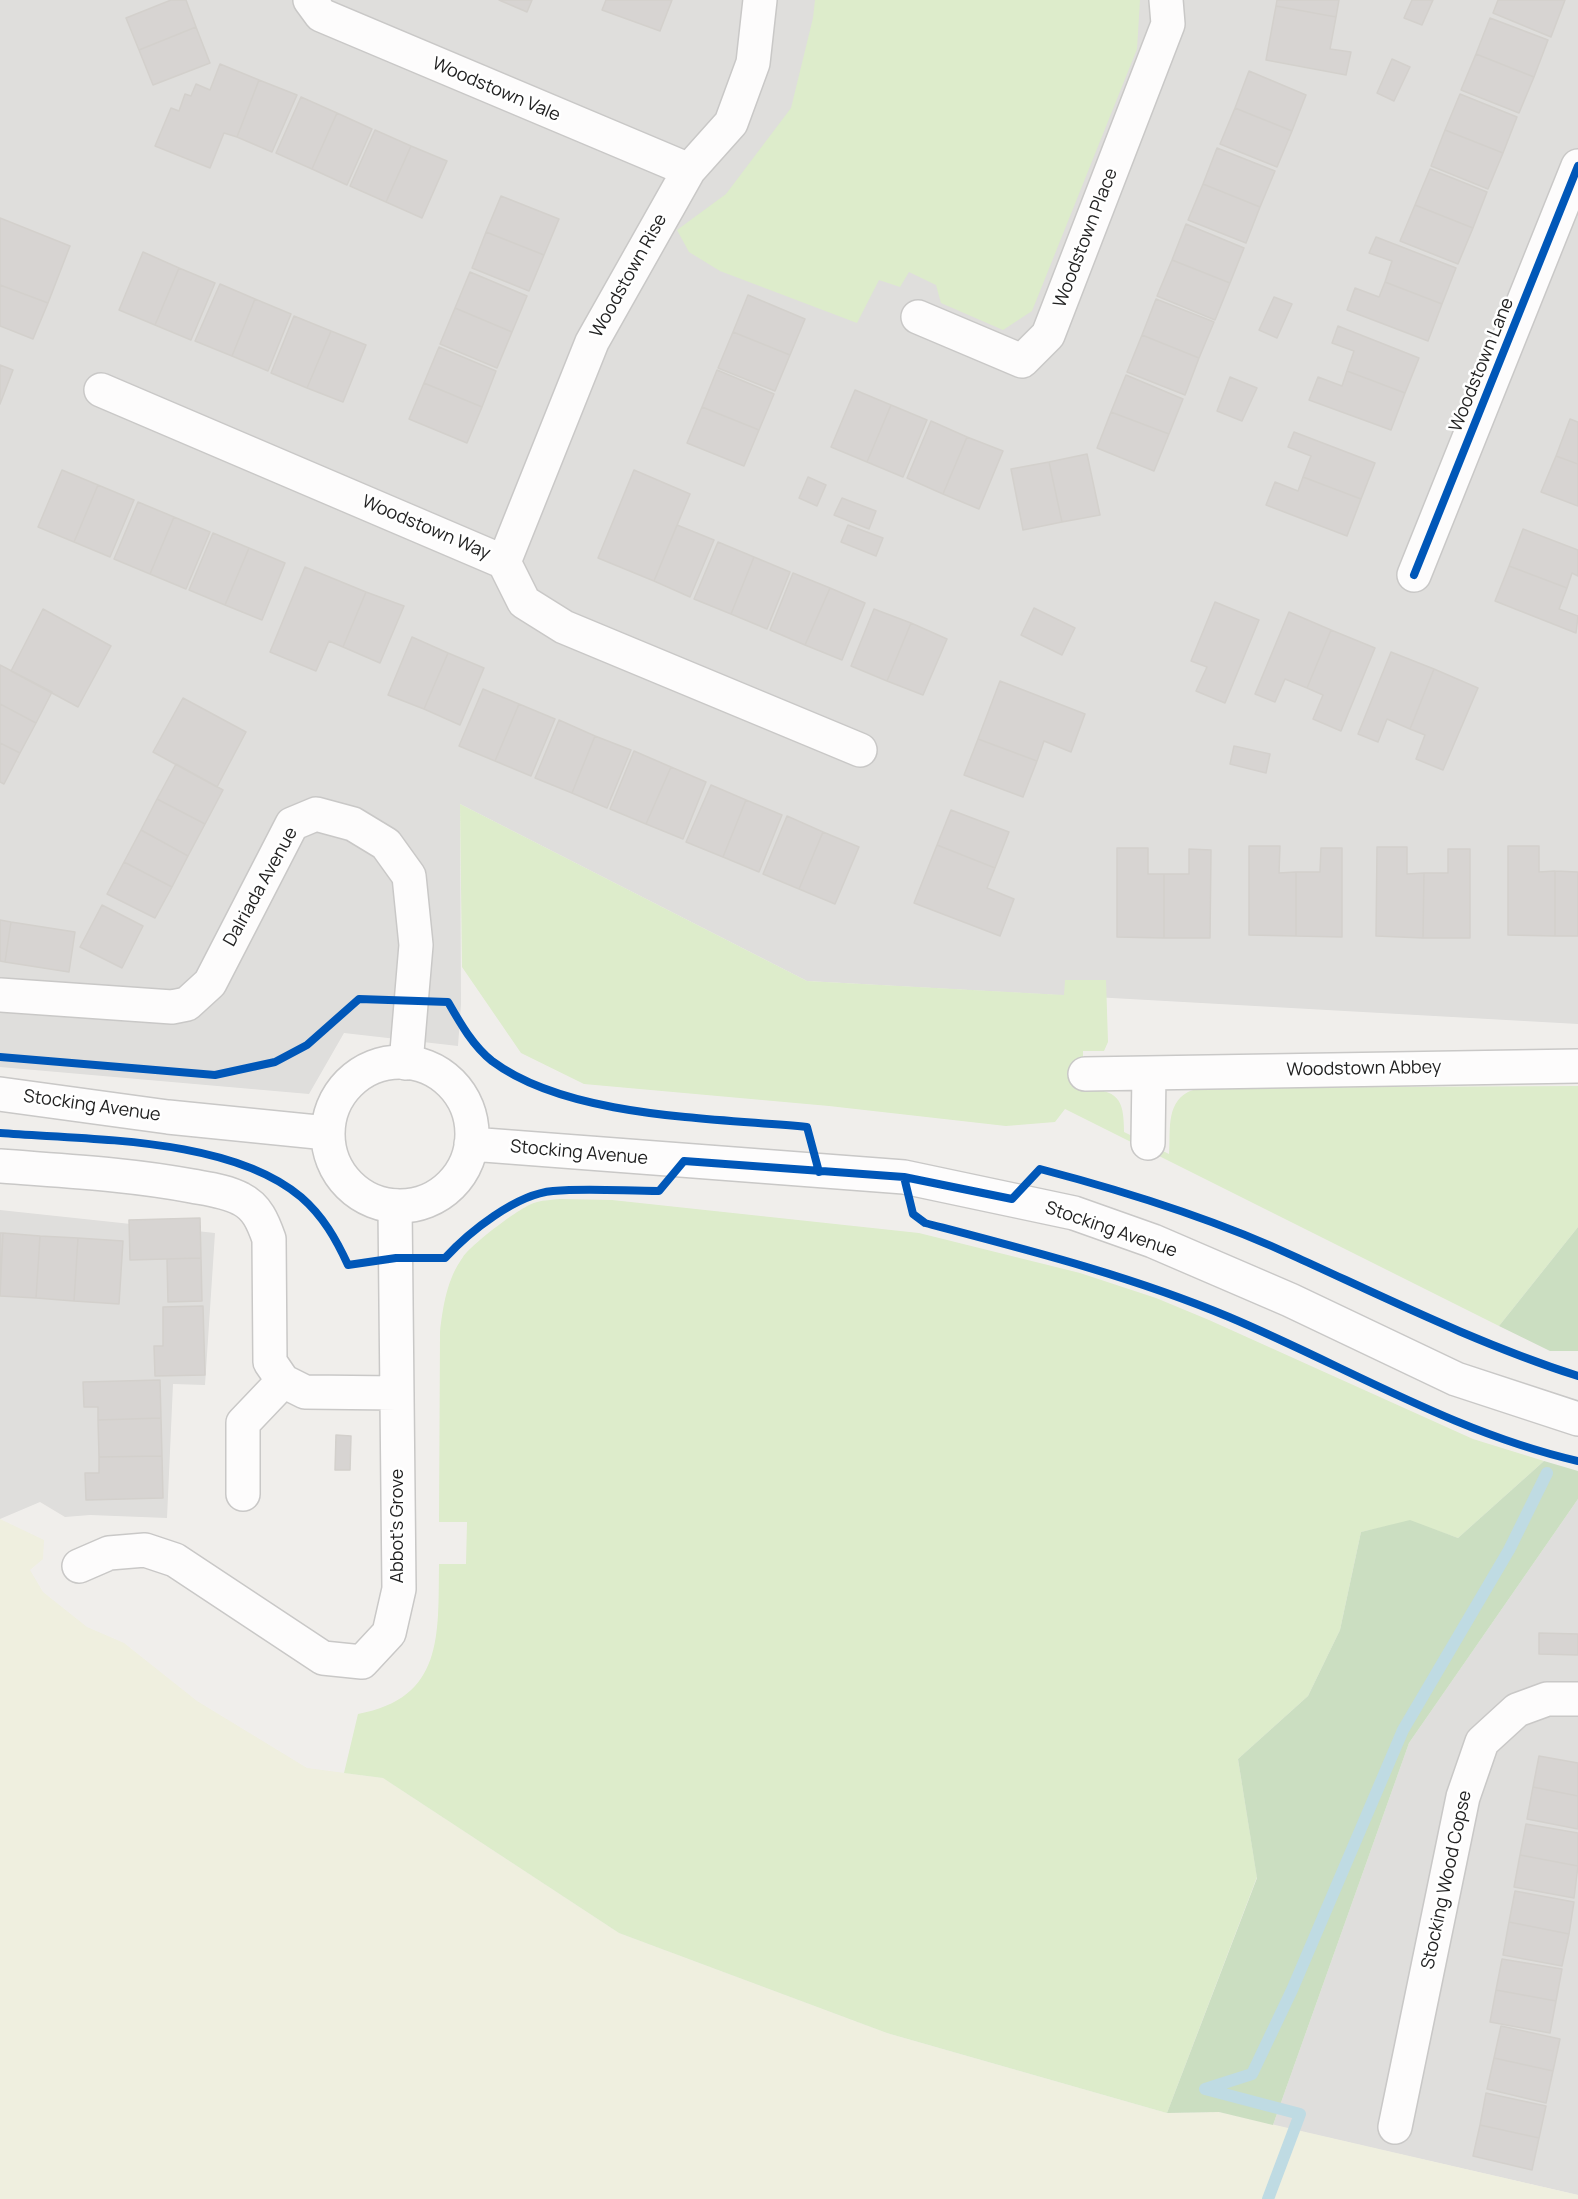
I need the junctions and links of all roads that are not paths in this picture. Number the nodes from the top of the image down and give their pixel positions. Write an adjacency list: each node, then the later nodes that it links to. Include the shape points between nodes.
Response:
1 (310, 0): 5 (street, Woodstown Vale, via 321,15)
2 (760, 0): 5 (street, Woodstown Rise, via 753,63 731,123)
3 (1166, 0): 6 (street, Woodstown Place, via 1168,24 1048,336 1022,362)
4 (1578, 166): 9 (street, Woodstown Lane)
5 (689, 170): 8 (street, Woodstown Rise, via 592,342)
6 (918, 317)
7 (102, 390): 8 (street, Woodstown Way)
8 (504, 562): 10 (street, Woodstown Way, via 524,602 564,627)
9 (1414, 574)
10 (860, 750)
11 (0, 994): 12 (street, Dalriada Avenue, via 172,1007 187,1004 210,983 292,824 316,814 353,824 386,844 409,876 416,945)
12 (406, 1062): 17 (street, via 382,1064 343,1089 331,1110); 19 (street, via 429,1068 448,1081 462,1099 471,1121)
13 (1578, 1066): 14 (street, Woodstown Abbey)
14 (1149, 1072): 15 (street, Woodstown Abbey); 18 (street)
15 (1085, 1074)
16 (0, 1094): 17 (street, Stocking Avenue)
17 (327, 1133): 21 (street, via 334,1163 352,1189 370,1200)
18 (1148, 1143)
19 (471, 1144): 21 (street, via 465,1166 452,1184 434,1198 412,1206); 24 (street, Stocking Avenue, via 904,1177 1074,1213 1154,1241 1259,1286 1456,1379)
20 (0, 1166): 22 (street, via 171,1182 242,1199 263,1222 269,1239 270,1362)
21 (395, 1206): 23 (street, Abbot's Grove)
22 (283, 1381): 23 (street, via 305,1392); 25 (street, via 243,1423)
23 (397, 1393): 26 (street, Abbot's Grove, via 399,1589 389,1633 362,1662 323,1658 165,1556 145,1550 109,1553)
24 (1578, 1419)
25 (243, 1494)
26 (79, 1566)
27 (1578, 1699): 28 (street, Stocking Wood Copse, via 1547,1699 1517,1710 1482,1742 1463,1797)
28 (1395, 2127)

